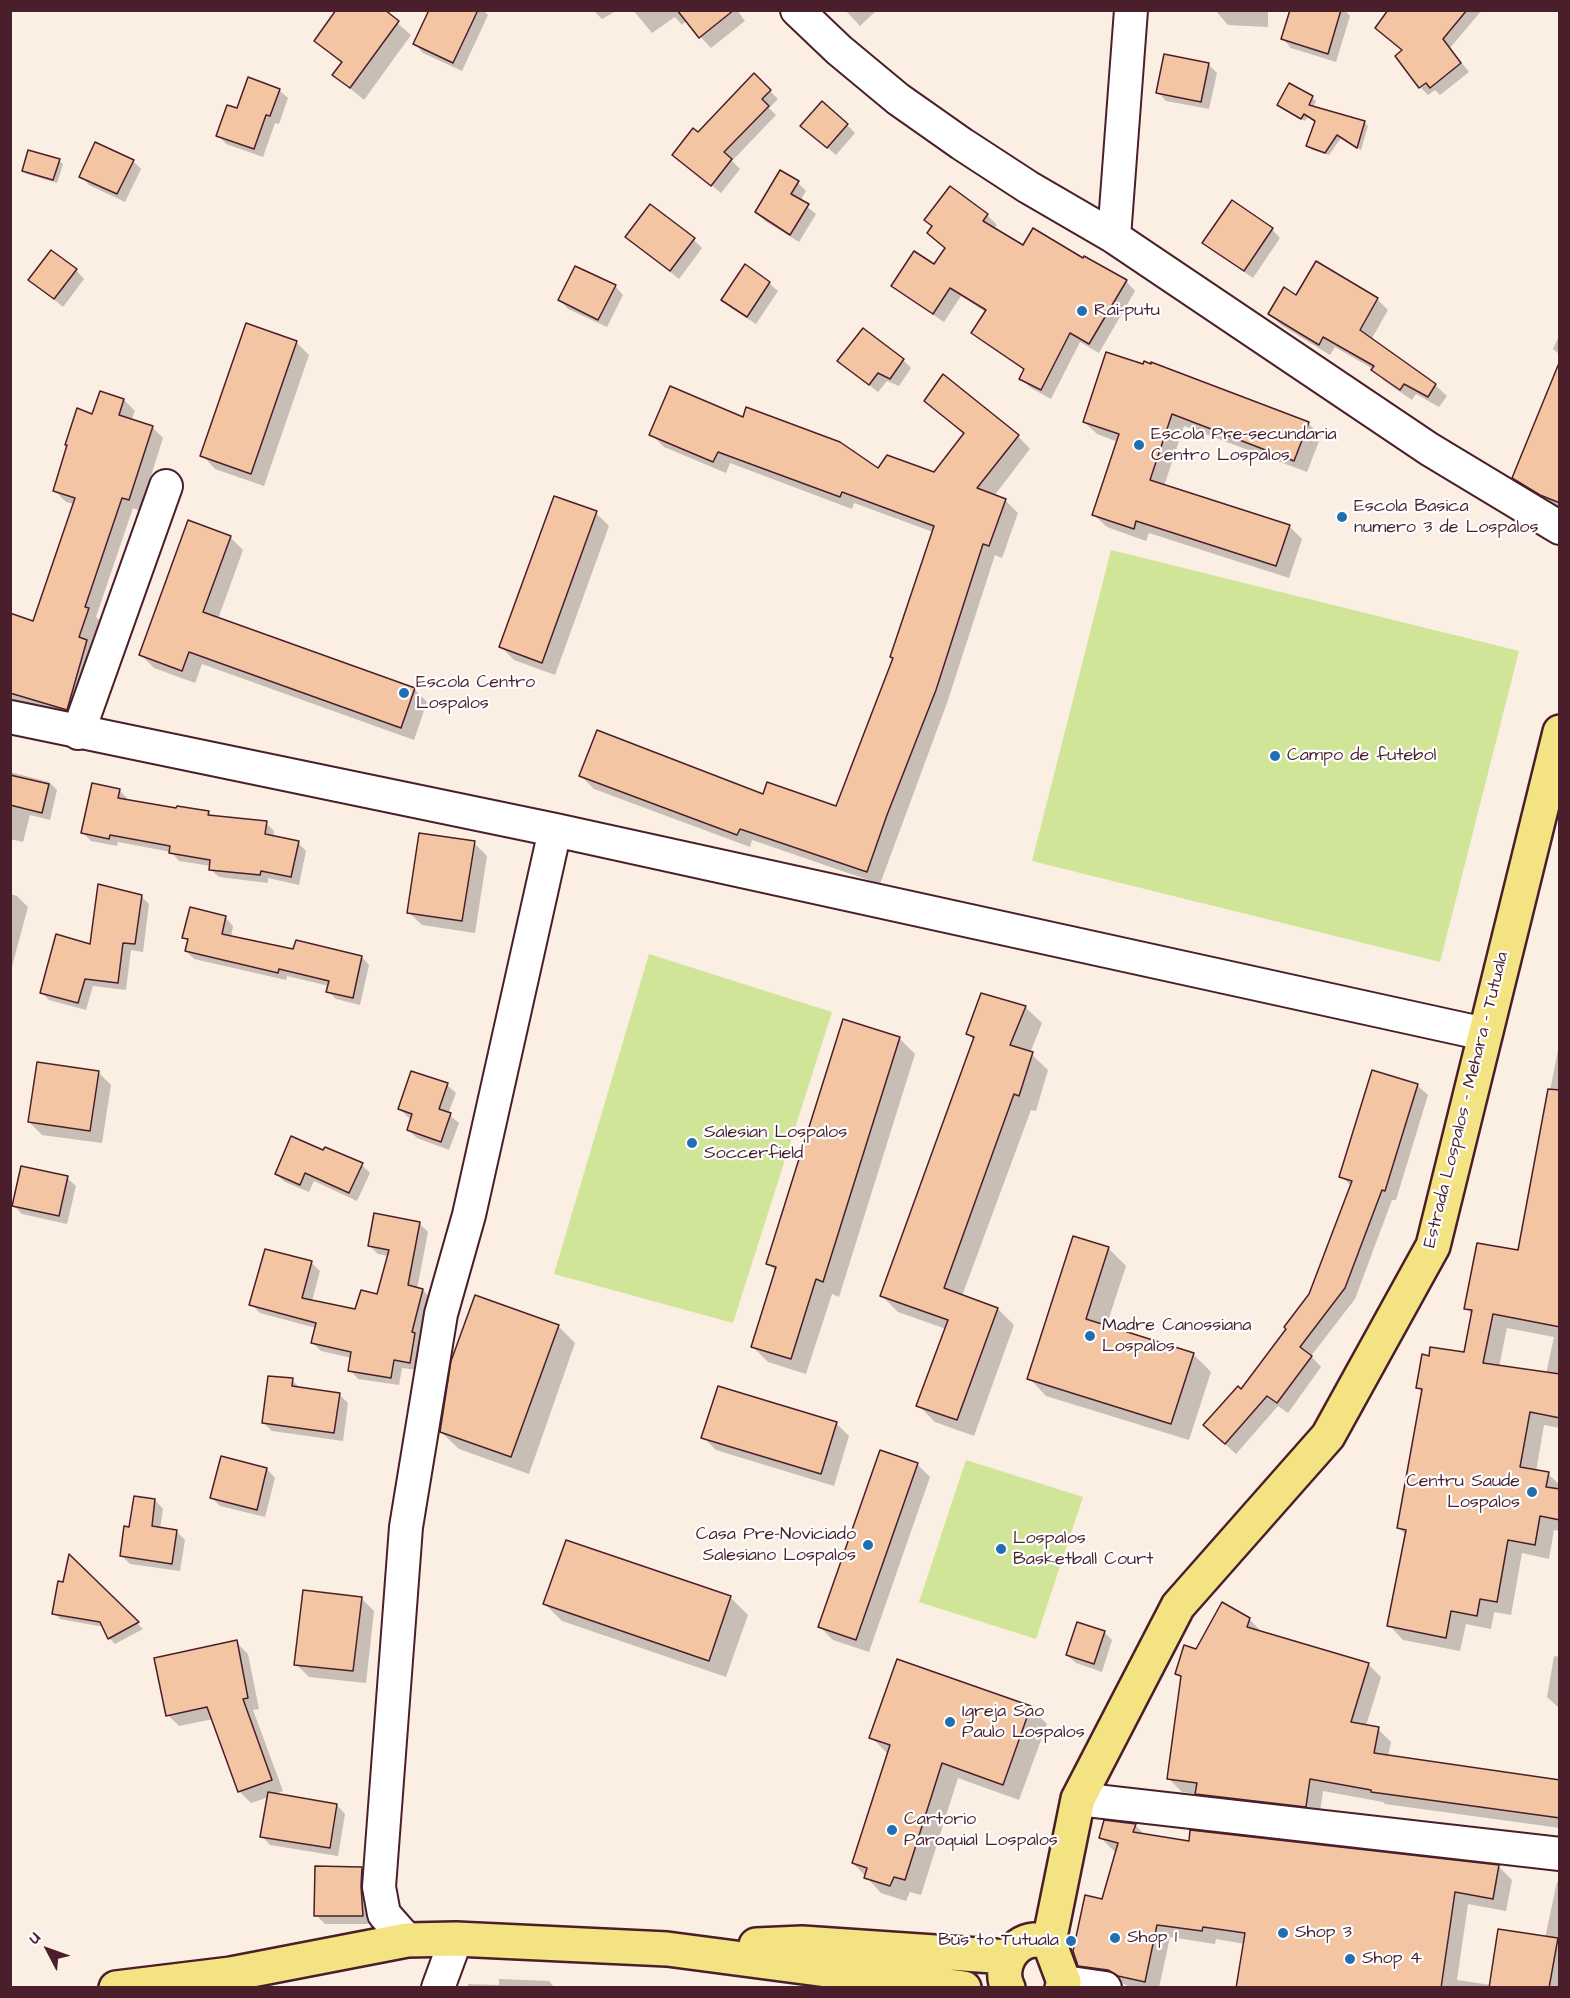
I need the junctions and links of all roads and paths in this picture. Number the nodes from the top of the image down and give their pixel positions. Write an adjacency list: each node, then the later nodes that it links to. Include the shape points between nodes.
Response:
1 (797, 10): 3 (street, via 898,99 1028,187)
2 (1131, 10): 3 (street)
3 (1114, 237): 5 (street, via 1429,449)
4 (166, 486): 8 (street)
5 (1560, 528)
6 (10, 717): 8 (street)
7 (1560, 732): 10 (main road, Estrada Lospalos - Mehara - Tutuala)
8 (78, 733): 9 (street)
9 (555, 830): 10 (street); 13 (street, via 468,1215 441,1314 406,1527 379,1887 384,1914)
10 (1485, 1034): 11 (main road, Estrada Lospalos - Mehara - Tutuala, via 1433,1246 1329,1436 1178,1606)
11 (1078, 1799): 12 (street); 15 (main road, Estrada Lospalos - Mehara - Tutuala)
12 (1560, 1854)
13 (407, 1940): 14 (main road); 18 (main road)
14 (456, 1940): 16 (main road); 21 (street)
15 (1049, 1942): 17 (main road, via 1033,1940 1019,1945); 19 (main road)
16 (667, 1949): 17 (main road, via 802,1943); 22 (main road)
17 (1008, 1972)
18 (242, 1981): 20 (main road)
19 (1063, 1985): 23 (street)
20 (116, 1988)
21 (438, 1988)
22 (964, 1988)
23 (1105, 1988)

